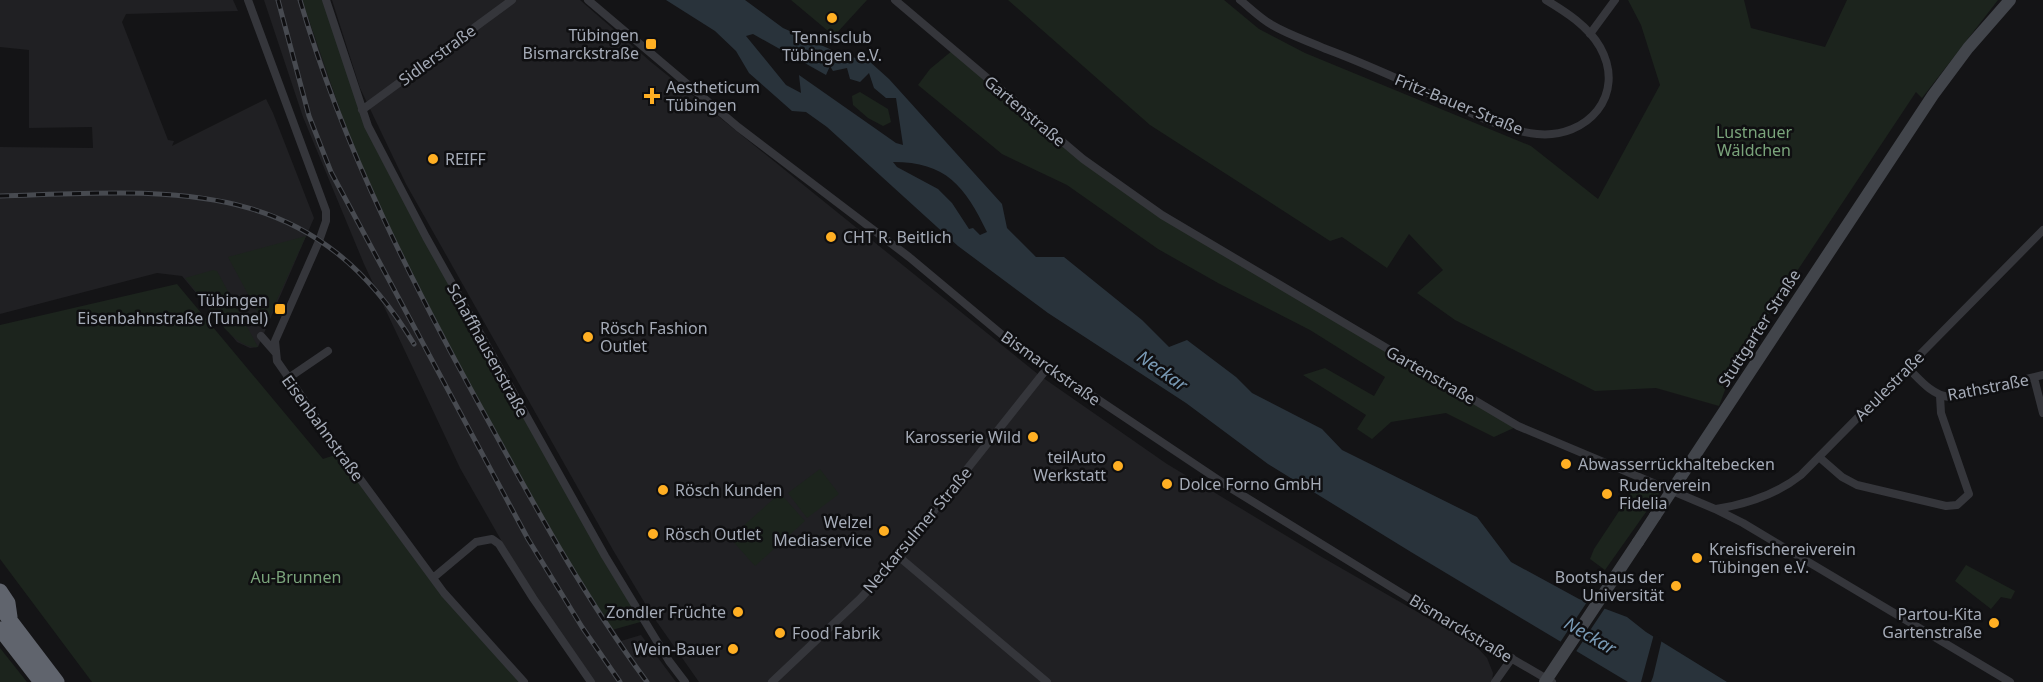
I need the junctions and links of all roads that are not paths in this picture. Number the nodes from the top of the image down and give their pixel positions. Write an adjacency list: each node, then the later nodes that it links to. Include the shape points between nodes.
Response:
1 (248, 0): 15 (street, via 326,211 324,227 279,331)
2 (326, 0): 11 (street, Schaffhausenstraße)
3 (512, 0): 11 (street, Sidlerstraße)
4 (588, 0): 16 (street, Bismarckstraße, via 738,127 909,257 1006,338)
5 (895, 0): 23 (street, Gartenstraße, via 1083,159 1181,227 1518,426)
6 (1240, 0): 10 (street, Fritz-Bauer-Straße, via 1272,25 1304,40 1485,117 1536,134 1562,133 1581,127 1605,100 1607,66)
7 (1546, 0): 10 (street, Fritz-Bauer-Straße, via 1573,17)
8 (1616, 0): 10 (street)
9 (2010, 0): 38 (main road, Stuttgarter Straße, bridge, via 1933,95)
10 (1590, 34)
11 (362, 110): 34 (street, Schaffhausenstraße, via 496,367 610,565)
12 (2043, 230): 17 (street, Aeulestraße)
13 (261, 336): 15 (street, Eisenbahnstraße)
14 (328, 351): 19 (street)
15 (275, 352): 19 (street, Eisenbahnstraße)
16 (1049, 366): 24 (street, Neckarsulmer Straße); 29 (street, Bismarckstraße, via 1229,487)
17 (1908, 368): 20 (street, Rathstraße); 22 (street, Aeulestraße)
18 (2038, 377): 20 (street, Rathstraße, via 1959,396); 21 (street)
19 (288, 379): 25 (street, Eisenbahnstraße)
20 (1940, 396): 22 (street, via 1941,413 1968,494 1957,505 1946,506 1857,485)
21 (2043, 413)
22 (1819, 457): 23 (street, Aeulestraße, via 1801,475 1777,490 1758,499)
23 (1715, 509): 40 (street, Gartenstraße)
24 (898, 556): 35 (street, Neckarsulmer Straße, via 861,598); 36 (street)
25 (433, 578): 32 (street, Eisenbahnstraße); 33 (street, via 476,542 492,539)
26 (0, 591): 28 (highway, via 8,603)
27 (0, 607): 28 (highway)
28 (5, 625): 30 (highway); 31 (highway)
29 (1512, 658): 37 (street); 39 (street, Bismarckstraße)
30 (41, 682)
31 (57, 682)
32 (524, 682)
33 (591, 682)
34 (685, 682)
35 (772, 682)
36 (1047, 682)
37 (1496, 682)
38 (1545, 682)
39 (1552, 682)
40 (2010, 682)

